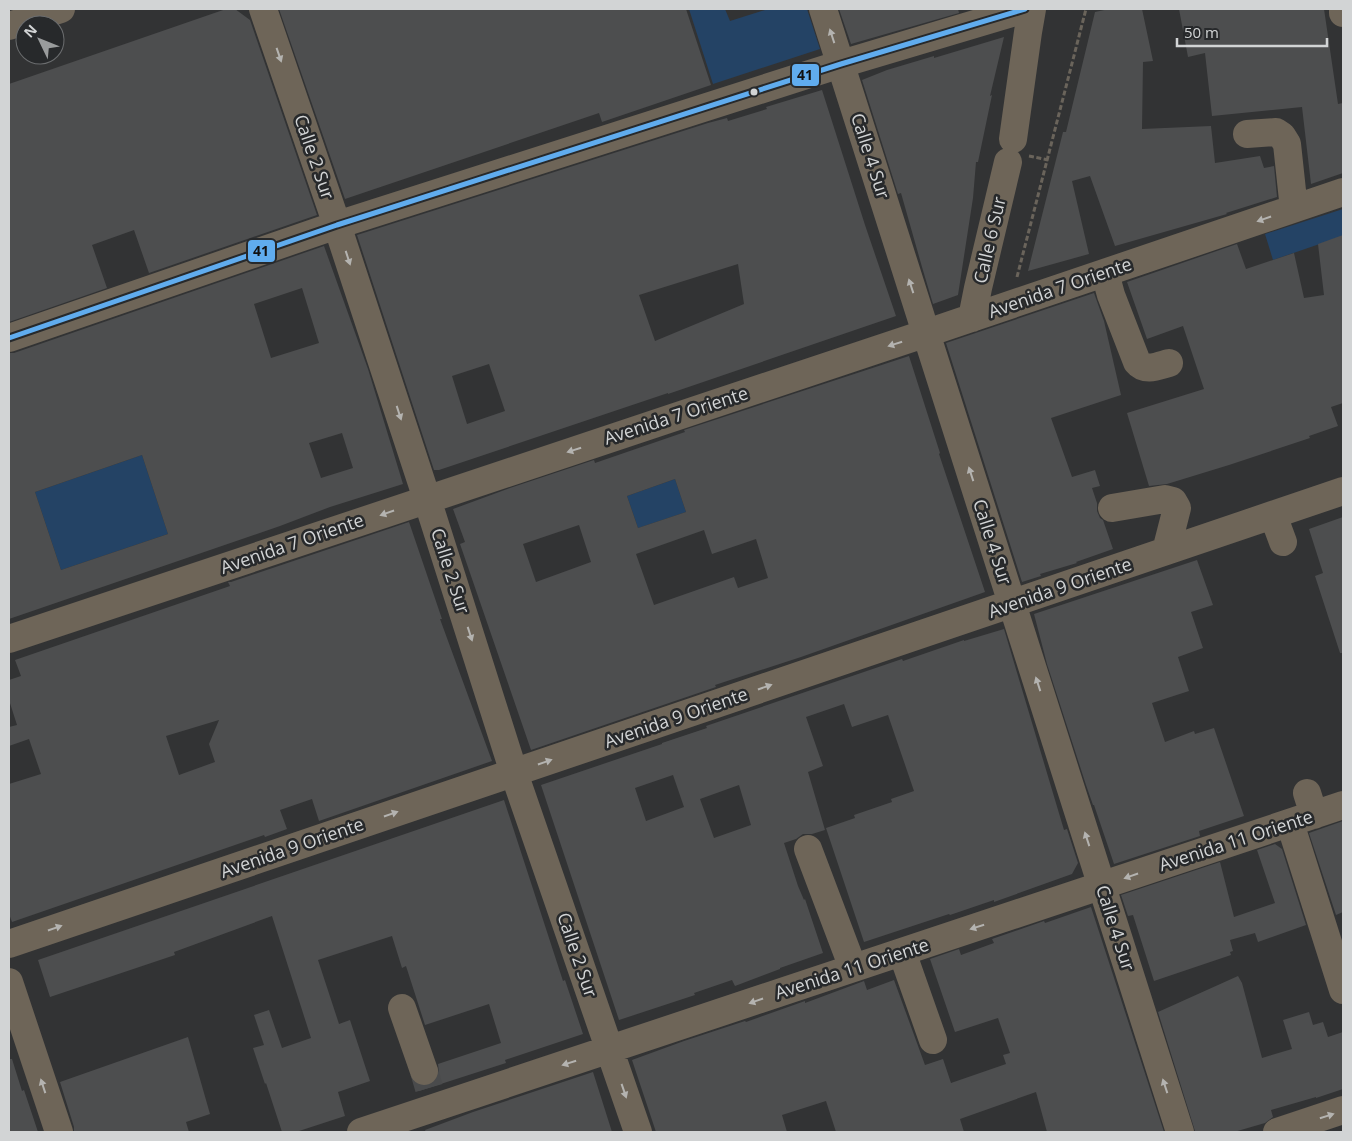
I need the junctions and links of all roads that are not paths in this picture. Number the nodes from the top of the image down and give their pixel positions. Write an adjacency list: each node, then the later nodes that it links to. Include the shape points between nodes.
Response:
1 (60, 9): 8 (street)
2 (263, 9): 13 (street, Calle 2 Sur, one-way to 13)
3 (823, 9): 9 (street, Calle 4 Sur, one-way to 3)
4 (1025, 9): 9 (street)
5 (1032, 9): 15 (street, Calle 6 Sur, via 1011,151)
6 (1342, 9): 7 (street)
7 (1343, 13)
8 (9, 26)
9 (841, 64): 13 (street); 16 (street, Calle 4 Sur, one-way to 9)
10 (1247, 134): 12 (street, via 1276,132 1282,136 1287,144)
11 (1343, 192): 12 (street, Avenida 7 Oriente)
12 (1295, 208): 14 (street, Avenida 7 Oriente, one-way to 14)
13 (337, 225): 17 (street); 20 (street, Calle 2 Sur, one-way to 20)
14 (1105, 273): 15 (street, Avenida 7 Oriente); 18 (street, via 1140,367)
15 (972, 318): 16 (street, Avenida 7 Oriente)
16 (926, 333): 20 (street, Avenida 7 Oriente, one-way to 20); 25 (street, Calle 4 Sur, one-way to 16)
17 (9, 338)
18 (1169, 363)
19 (1343, 491): 22 (street, Avenida 9 Oriente)
20 (427, 499): 26 (street, Avenida 7 Oriente, one-way to 26); 27 (street, Calle 2 Sur, one-way to 27)
21 (1112, 508): 24 (street, via 1165,499 1173,501 1177,508)
22 (1273, 515): 23 (street); 24 (street, Avenida 9 Oriente)
23 (1283, 542)
24 (1166, 551): 25 (street, Avenida 9 Oriente)
25 (1012, 604): 27 (street, Avenida 9 Oriente, one-way to 25); 31 (street, Calle 4 Sur, one-way to 25)
26 (9, 640)
27 (514, 773): 32 (street, Avenida 9 Oriente, one-way to 27); 40 (street, Calle 2 Sur)
28 (1343, 805): 29 (street, Avenida 11 Oriente)
29 (1304, 810): 31 (street, Avenida 11 Oriente, one-way to 31); 34 (street)
30 (808, 849): 35 (street)
31 (1102, 886): 33 (street, Avenida 11 Oriente, one-way to 33); 46 (street, Calle 4 Sur, one-way to 31)
32 (9, 944)
33 (902, 952): 35 (street, Avenida 11 Oriente); 39 (street)
34 (1339, 960): 37 (street)
35 (853, 968): 40 (street, Avenida 11 Oriente, one-way to 40)
36 (9, 982): 43 (street, one-way to 36)
37 (1343, 990)
38 (402, 1008): 41 (street)
39 (933, 1040)
40 (610, 1050): 41 (street, Avenida 11 Oriente, one-way to 41); 45 (street, Calle 2 Sur, one-way to 45)
41 (430, 1089): 44 (street, Avenida 11 Oriente)
42 (1343, 1110): 47 (street, one-way to 42)
43 (59, 1132)
44 (360, 1132)
45 (638, 1132)
46 (1180, 1132)
47 (1277, 1132)

